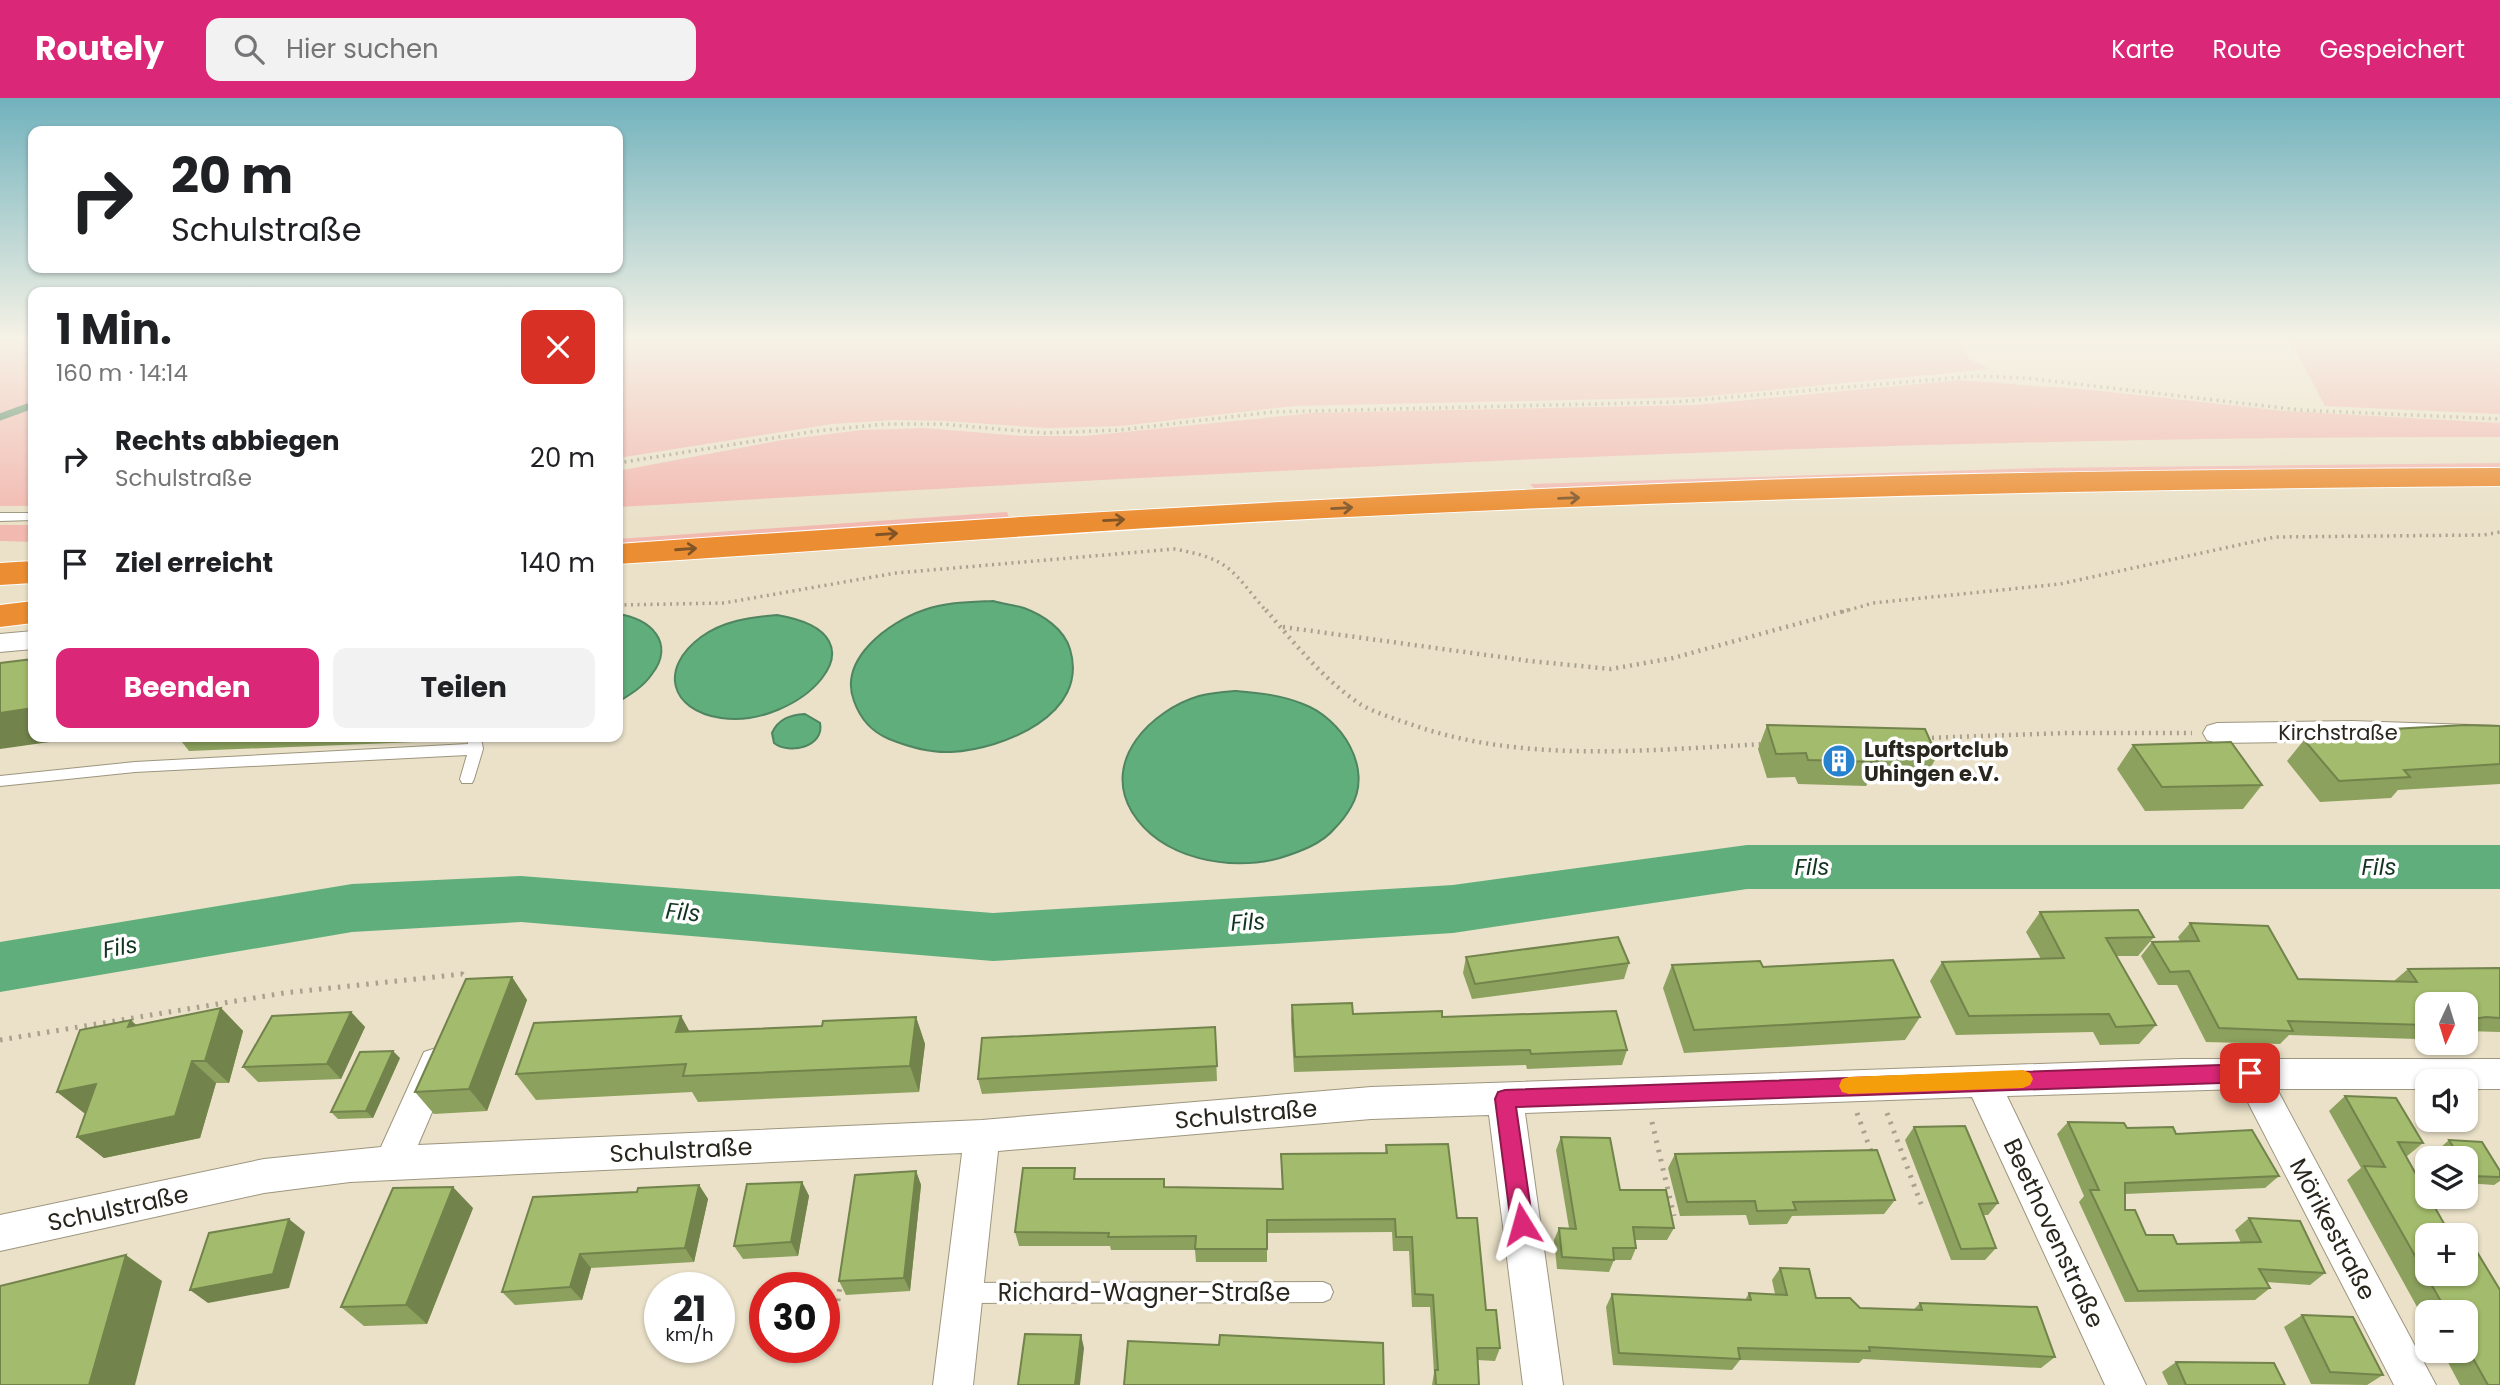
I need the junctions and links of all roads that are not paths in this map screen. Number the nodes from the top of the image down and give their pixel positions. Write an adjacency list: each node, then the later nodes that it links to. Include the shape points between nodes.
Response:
1 (2500, 455): 5 (highway, via 2007,460 1516,477)
2 (2500, 477): 8 (highway, one-way to 2, via 1487,501 2035,482)
3 (0, 517): 4 (lane)
4 (28, 517)
5 (623, 530)
6 (0, 547): 7 (highway)
7 (28, 548)
8 (623, 554)
9 (28, 572): 10 (highway)
10 (0, 574)
11 (28, 597): 12 (highway)
12 (0, 599)
13 (28, 613): 14 (highway)
14 (0, 616)
15 (28, 640): 16 (street)
16 (0, 643)
17 (2217, 733): 18 (street, Kirchstraße)
18 (2500, 736)
19 (475, 743): 20 (lane); 21 (lane)
20 (467, 779)
21 (0, 781)
22 (448, 1035): 28 (street)
23 (2250, 1073): 24 (street, Schulstraße); 25 (street, Schulstraße); 35 (street, Mörikestraße)
24 (2500, 1074)
25 (1982, 1080): 26 (street, Schulstraße); 34 (street, Beethovenstraße)
26 (1505, 1099): 27 (street, Schulstraße, via 1371,1103); 33 (street)
27 (982, 1136): 28 (street, Schulstraße); 31 (street, Richard-Wagner-Straße)
28 (392, 1163): 29 (street, Schulstraße, via 264,1176)
29 (0, 1233)
30 (1324, 1292): 31 (lane, Richard-Wagner-Straße)
31 (965, 1293): 32 (street, Richard-Wagner-Straße)
32 (953, 1385)
33 (1543, 1385)
34 (2126, 1385)
35 (2416, 1385)

